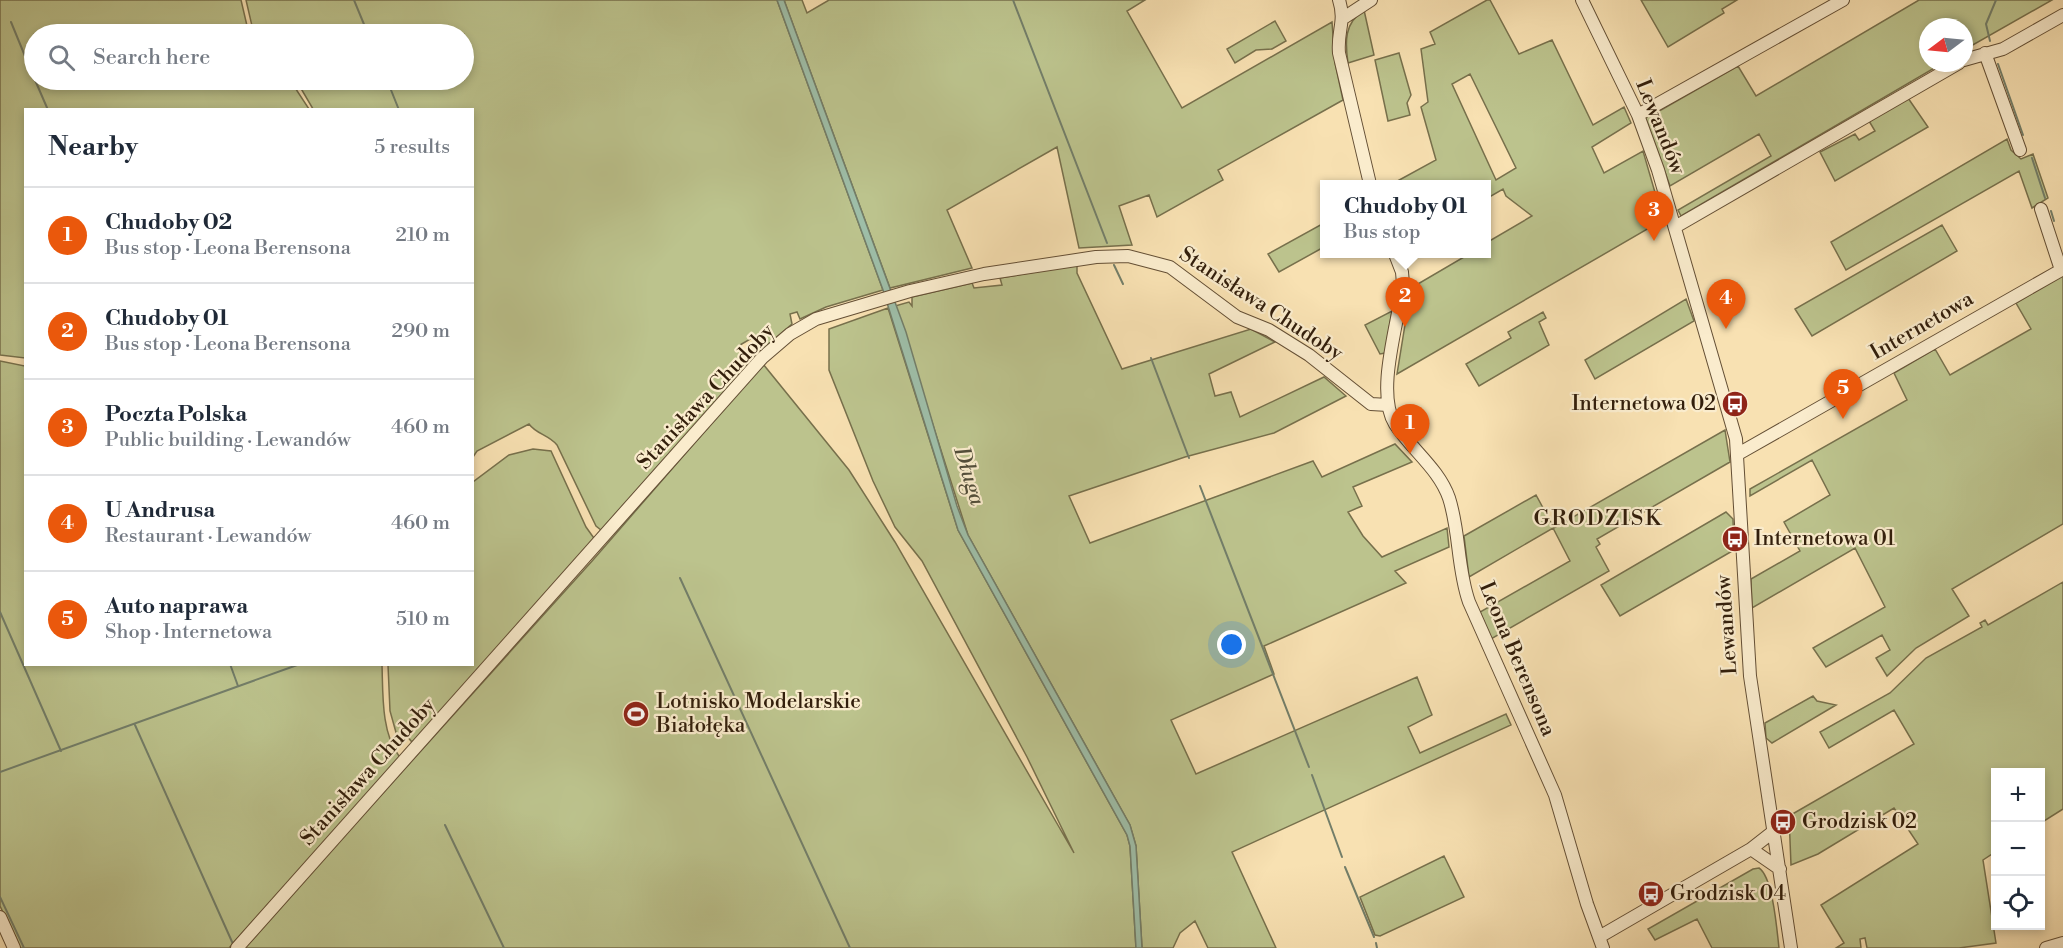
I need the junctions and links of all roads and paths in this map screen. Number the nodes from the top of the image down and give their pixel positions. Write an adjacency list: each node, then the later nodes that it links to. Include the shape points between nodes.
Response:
1 (1339, 0): 6 (street)
2 (1371, 0): 6 (street)
3 (1582, 0): 10 (street, Lewandów)
4 (1843, 0): 10 (street)
5 (2063, 15): 7 (street, via 2003,48)
6 (1345, 17): 12 (street, via 1338,38 1339,53)
7 (1985, 53): 8 (street); 11 (street)
8 (1973, 57)
9 (1944, 72): 14 (street)
10 (1638, 115): 14 (street, Lewandów)
11 (2020, 150)
12 (1369, 180)
13 (2040, 209): 16 (street)
14 (1675, 227): 18 (street, Lewandów)
15 (1397, 258): 17 (street, Leona Berensona, via 1403,284 1388,385)
16 (2062, 269): 18 (street, Internetowa)
17 (1389, 405): 23 (street, Leona Berensona, via 1396,425 1447,492 1463,586 1555,795); 26 (street, Stanisława Chudoby, via 1371,404 1302,350 1237,317 1170,267 1140,257 1085,259 953,280 808,323 762,358)
18 (1738, 454): 19 (street, Lewandów, via 1750,676)
19 (1774, 831): 20 (street); 21 (street, Lewandów)
20 (1751, 849): 21 (street); 23 (street)
21 (1780, 868): 27 (street, Lewandów)
22 (0, 918): 25 (street)
23 (1601, 943)
24 (2063, 943): 28 (street)
25 (14, 948)
26 (237, 948)
27 (1791, 948)
28 (2046, 948)

